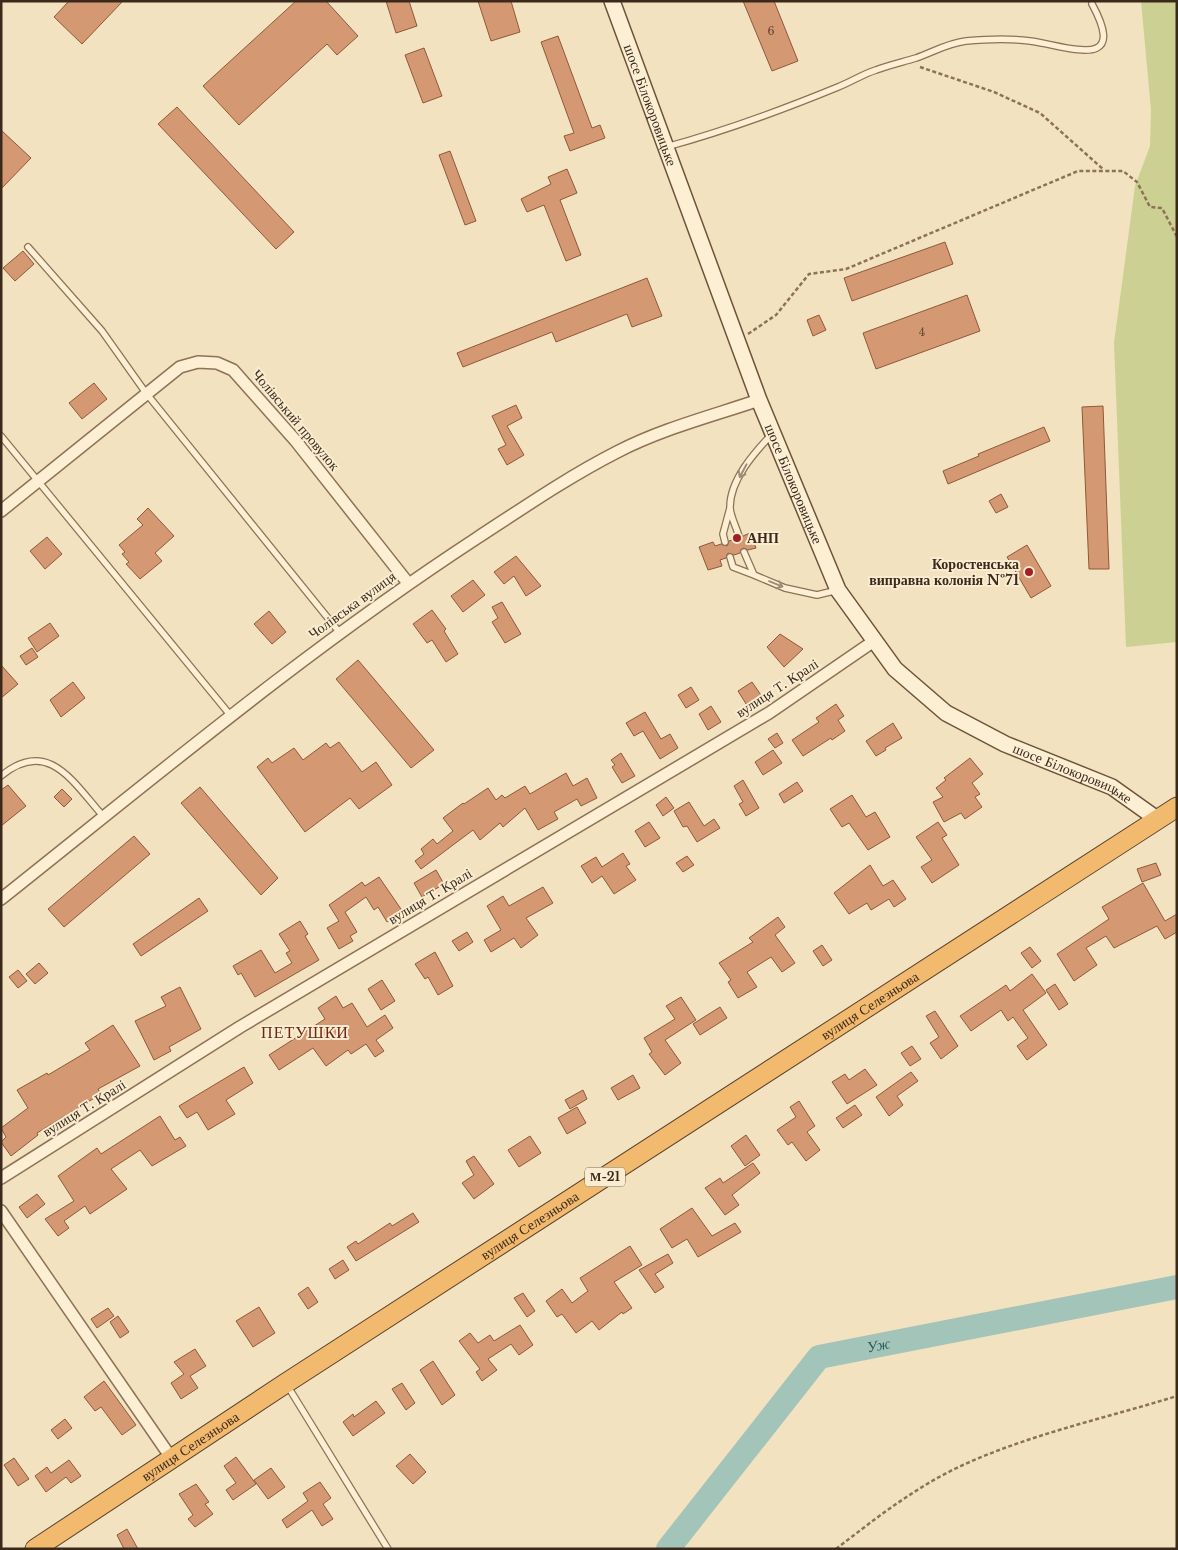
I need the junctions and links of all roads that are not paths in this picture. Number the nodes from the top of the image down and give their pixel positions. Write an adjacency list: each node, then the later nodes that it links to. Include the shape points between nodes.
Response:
1 (612, 1): 3 (main road, шосе Білокоровицьке)
2 (1092, 4): 3 (lane, via 1102,21 1103,39 1090,51 1002,38 946,45 710,135)
3 (666, 147): 6 (main road, шосе Білокоровицьке)
4 (28, 248): 5 (lane, via 102,331)
5 (146, 393): 9 (street, Чолівський провулок); 17 (street, Чолівський провулок, via 180,367 198,362 217,363 233,370 295,440); 19 (lane)
6 (759, 400): 7 (main road, шосе Білокоровицьке); 17 (street, Чолівська вулиця, via 618,451 549,491)
7 (773, 433): 10 (lane, one-way to 10, via 751,457 734,490); 18 (main road, шосе Білокоровицьке)
8 (1, 436): 9 (lane)
9 (38, 481): 11 (street, Чолівський провулок); 21 (lane)
10 (730, 508): 12 (lane); 13 (lane, via 723,534)
11 (1, 511)
12 (740, 537)
13 (725, 542)
14 (744, 552): 16 (lane)
15 (730, 557): 16 (lane, via 733,567)
16 (754, 575): 18 (lane, one-way to 18, via 785,588 817,595)
17 (408, 583): 19 (street, Чолівська вулиця)
18 (838, 590): 20 (main road, шосе Білокоровицьке)
19 (340, 633): 21 (street, Чолівська вулиця)
20 (874, 641): 25 (main road, шосе Білокоровицьке, via 895,669 946,713 1005,744 1112,787); 27 (street, вулиця Т. Кралі, via 769,713 240,1026)
21 (231, 716): 24 (street, Чолівська вулиця)
22 (1, 776): 24 (lane, via 28,760 44,760 60,768)
23 (1177, 807): 25 (highway, вулиця Селезньова / М-21)
24 (103, 816): 26 (street, Чолівська вулиця)
25 (1157, 819): 29 (highway, вулиця Селезньова / М-21)
26 (1, 899)
27 (1, 1178)
28 (1, 1211): 30 (street)
29 (286, 1383): 30 (highway, вулиця Селезньова / М-21); 32 (lane)
30 (172, 1459): 31 (highway, вулиця Селезньова / М-21)
31 (35, 1549)
32 (388, 1549)

